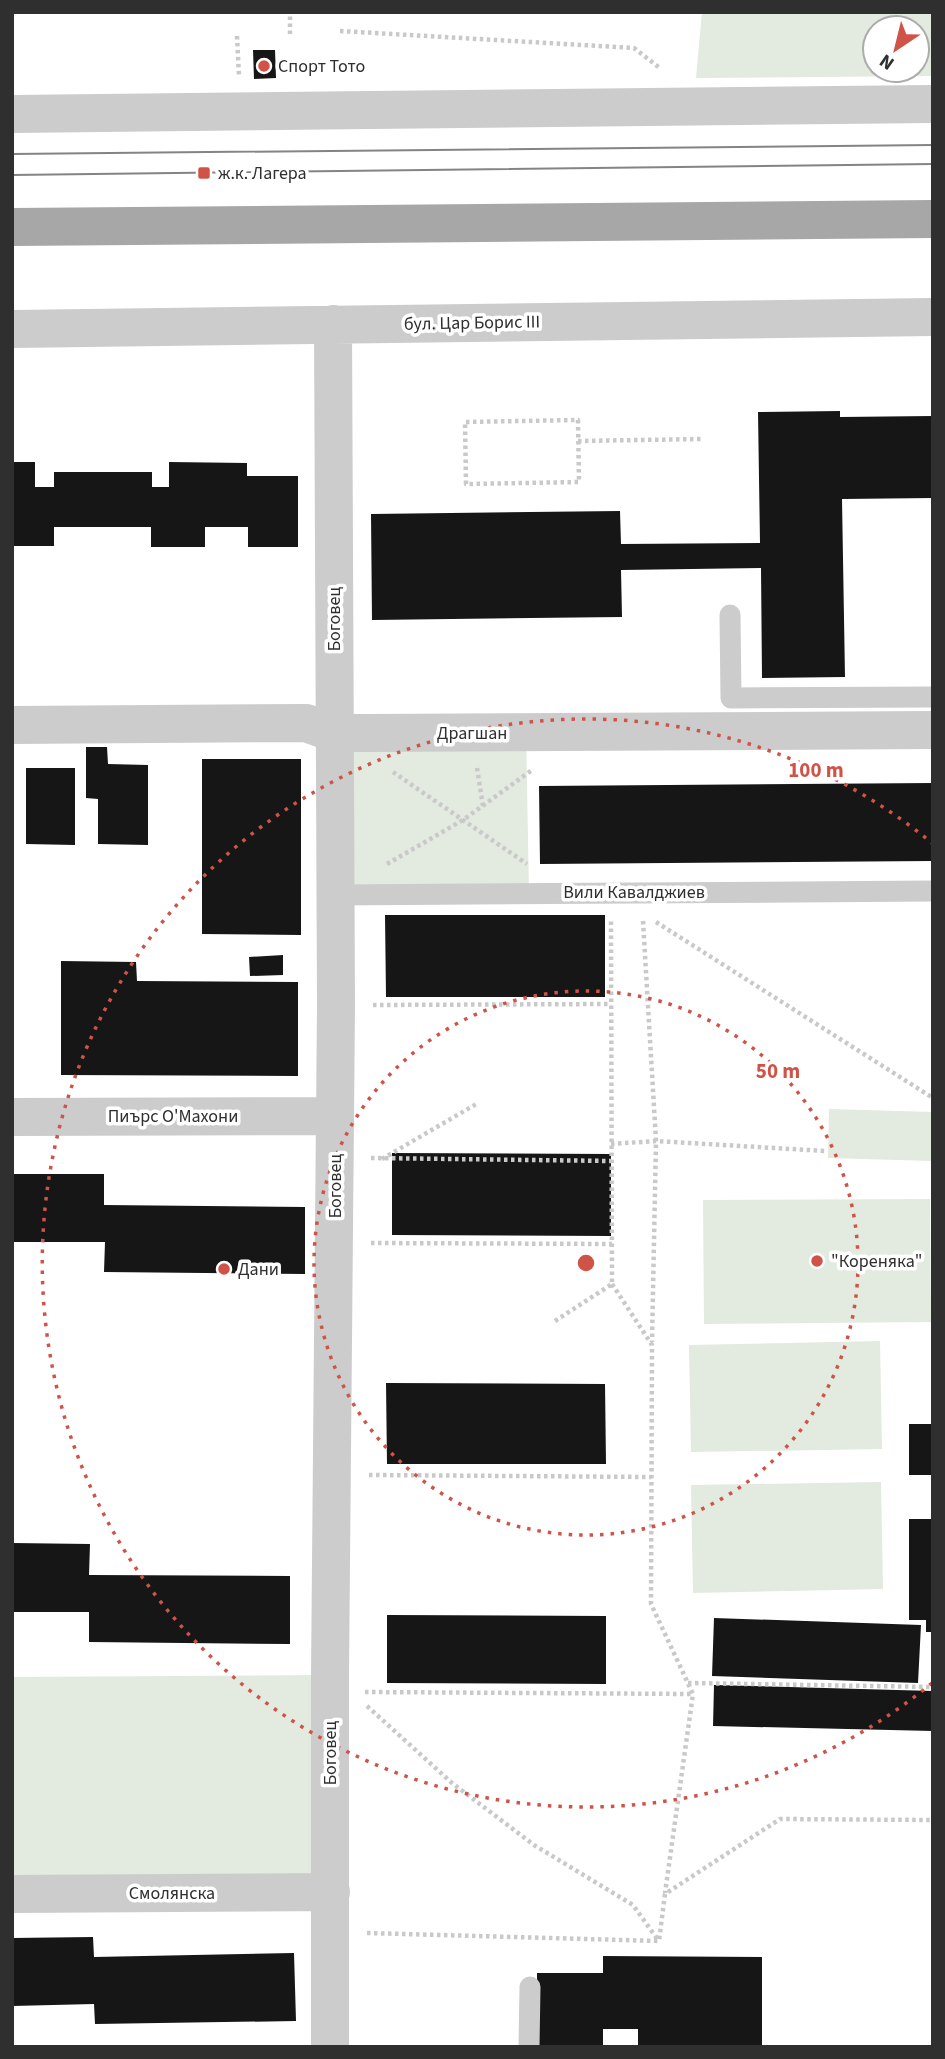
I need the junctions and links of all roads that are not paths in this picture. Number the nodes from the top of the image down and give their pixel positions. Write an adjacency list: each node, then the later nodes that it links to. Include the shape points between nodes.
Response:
1 (933, 104): 2 (street)
2 (12, 114)
3 (933, 219): 4 (main road)
4 (12, 227)
5 (933, 317): 6 (street, бул. Цар Борис III)
6 (333, 324): 7 (street, бул. Цар Борис III); 12 (street, Боговец)
7 (12, 329)
8 (730, 615): 9 (lane, via 731,698)
9 (933, 697)
10 (12, 725): 12 (street, Драгшан, via 306,723)
11 (933, 730): 12 (street, Драгшан)
12 (334, 733): 14 (street, Боговец)
13 (933, 891): 14 (lane, Вили Кавалджиев)
14 (335, 895): 15 (street, Боговец)
15 (335, 1116): 16 (street, Пиърс О'Махони); 17 (street, Боговец)
16 (12, 1117)
17 (331, 1892): 18 (street, Смолянска); 20 (street, Боговец)
18 (12, 1894)
19 (530, 1987): 21 (lane)
20 (330, 2047)
21 (529, 2047)

